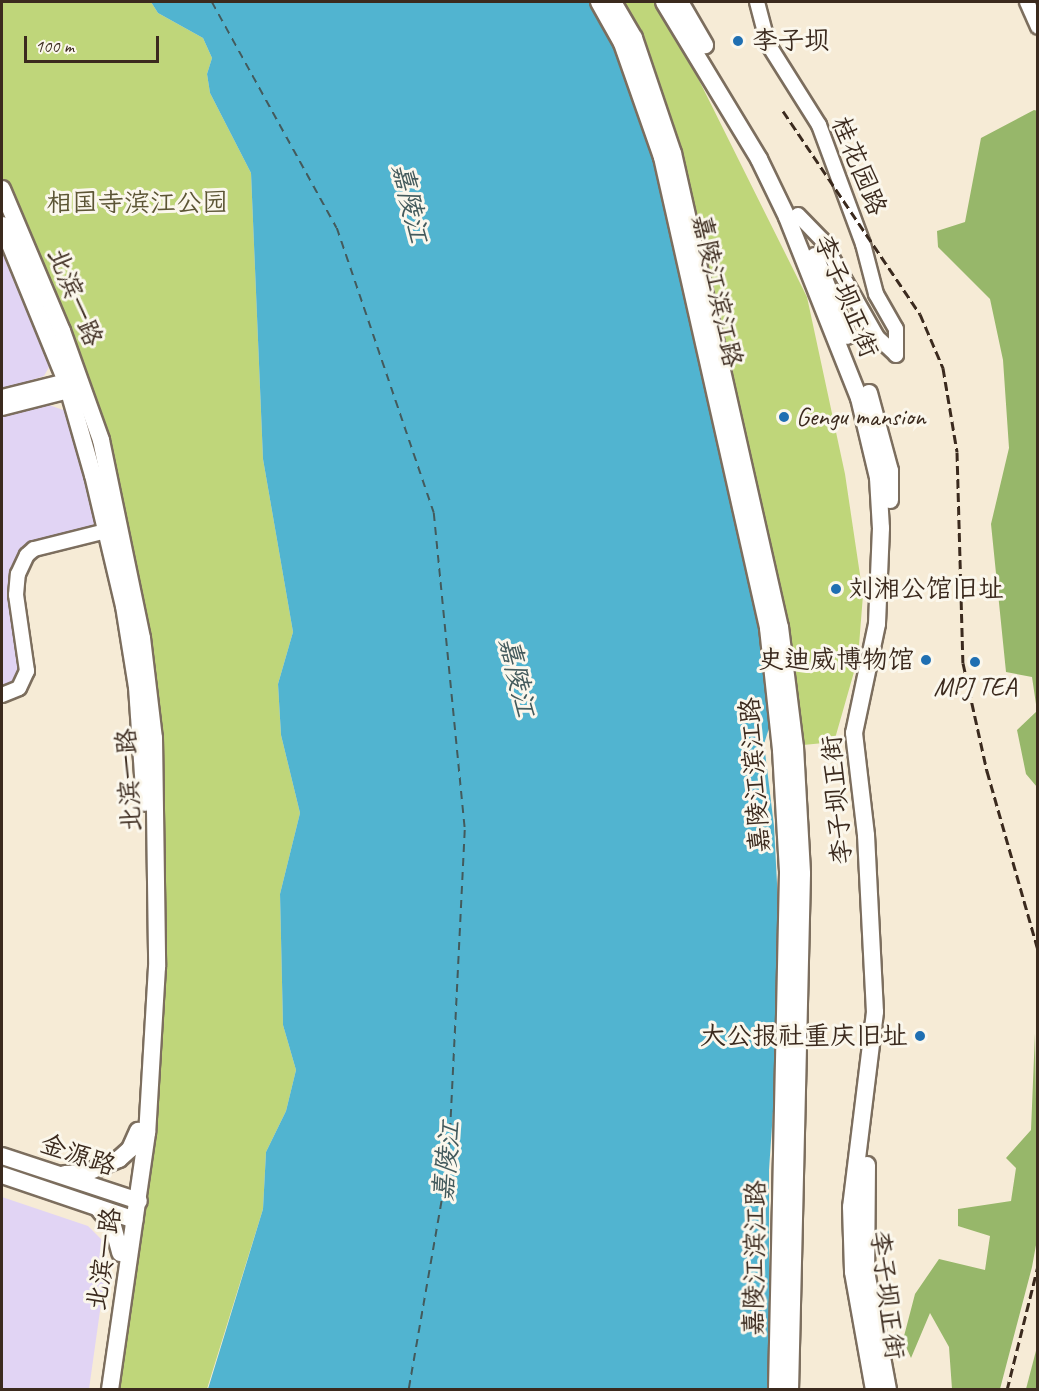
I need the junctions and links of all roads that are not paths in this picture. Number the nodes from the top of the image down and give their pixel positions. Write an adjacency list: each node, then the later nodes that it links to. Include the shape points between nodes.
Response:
1 (599, 2): 29 (main road, 嘉陵江滨江路, via 622,43 662,157 768,628 781,750 788,873)
2 (613, 2): 30 (main road, 嘉陵江滨江路, via 633,38 673,153 780,627 795,747 802,874)
3 (664, 2): 16 (main road, 李子坝正街, via 759,159 787,217 859,398 878,478 882,528 877,624 854,733 867,835)
4 (680, 2): 9 (main road, 李子坝正街)
5 (756, 2): 9 (street, 桂花园路, via 768,44 819,125 863,244 876,294 896,329 896,355 877,337 822,240)
6 (1027, 2): 7 (street)
7 (1038, 27)
8 (2, 189): 22 (main road, 北滨一路, via 62,331 100,440 142,638 154,738 157,967 147,1133)
9 (798, 215): 16 (main road, 李子坝正街, via 871,400 890,471 888,625 864,730 877,837)
10 (2, 225): 11 (main road, 北滨一路)
11 (67, 386): 12 (street); 13 (street); 14 (main road, 北滨一路)
12 (2, 397)
13 (2, 408)
14 (106, 531): 15 (street, via 34,549 27,555 18,574 16,595 27,671 19,688); 17 (main road, 北滨一路, via 137,687 147,829 147,967)
15 (2, 695)
16 (879, 992): 24 (main road, 李子坝正街)
17 (138, 1131): 20 (main road, via 130,1149 109,1165 86,1173); 22 (main road, 北滨一路)
18 (2, 1156): 20 (main road, 金源路)
19 (2, 1175): 21 (main road, 金源路)
20 (57, 1175): 21 (main road, via 60,1188); 22 (main road, 金源路)
21 (49, 1191): 23 (main road, 金源路)
22 (134, 1200): 25 (main road, 北滨一路)
23 (97, 1207): 25 (main road, 金源路); 26 (main road, via 113,1226)
24 (857, 1207): 31 (main road, 李子坝正街, via 853,1272); 32 (main road, 李子坝正街)
25 (130, 1218): 26 (main road, 北滨一路); 28 (main road, 北滨一路)
26 (120, 1253): 27 (main road, 北滨一路)
27 (100, 1389)
28 (110, 1389)
29 (777, 1389)
30 (790, 1389)
31 (874, 1389)
32 (888, 1389)

